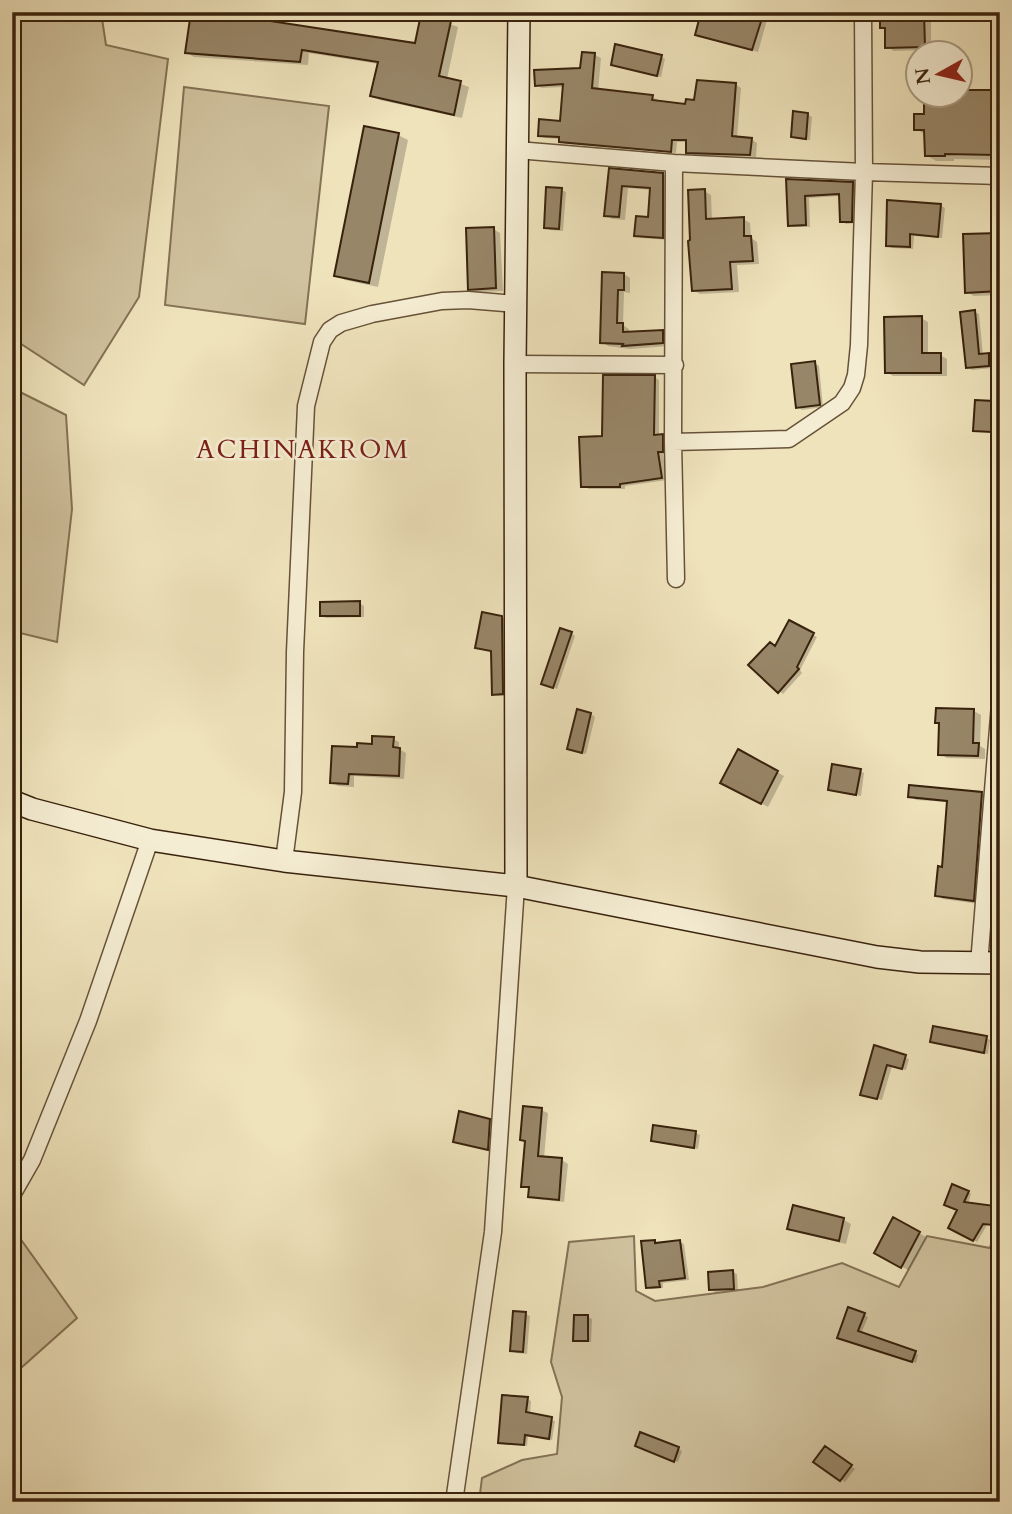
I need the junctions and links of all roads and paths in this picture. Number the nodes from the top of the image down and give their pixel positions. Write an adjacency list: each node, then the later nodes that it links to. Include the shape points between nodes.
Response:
1 (519, 12): 3 (street)
2 (863, 12): 5 (street)
3 (517, 150): 4 (street); 7 (street)
4 (674, 163): 5 (street); 9 (street)
5 (864, 172): 6 (street); 10 (street, via 859,345 856,375 842,403 789,439)
6 (1000, 176)
7 (515, 304): 8 (street); 15 (street, via 442,301 372,314 341,323 322,342 306,405 293,792)
8 (515, 364): 9 (street); 16 (street)
9 (675, 365): 10 (street)
10 (673, 442): 11 (street)
11 (676, 579)
12 (1000, 704): 17 (street)
13 (12, 801): 14 (street)
14 (150, 840): 15 (street); 18 (street, via 88,1021 32,1160)
15 (284, 861): 16 (street)
16 (516, 886): 17 (street, via 877,957); 19 (street, via 493,1232)
17 (989, 963)
18 (12, 1195)
19 (454, 1502)

